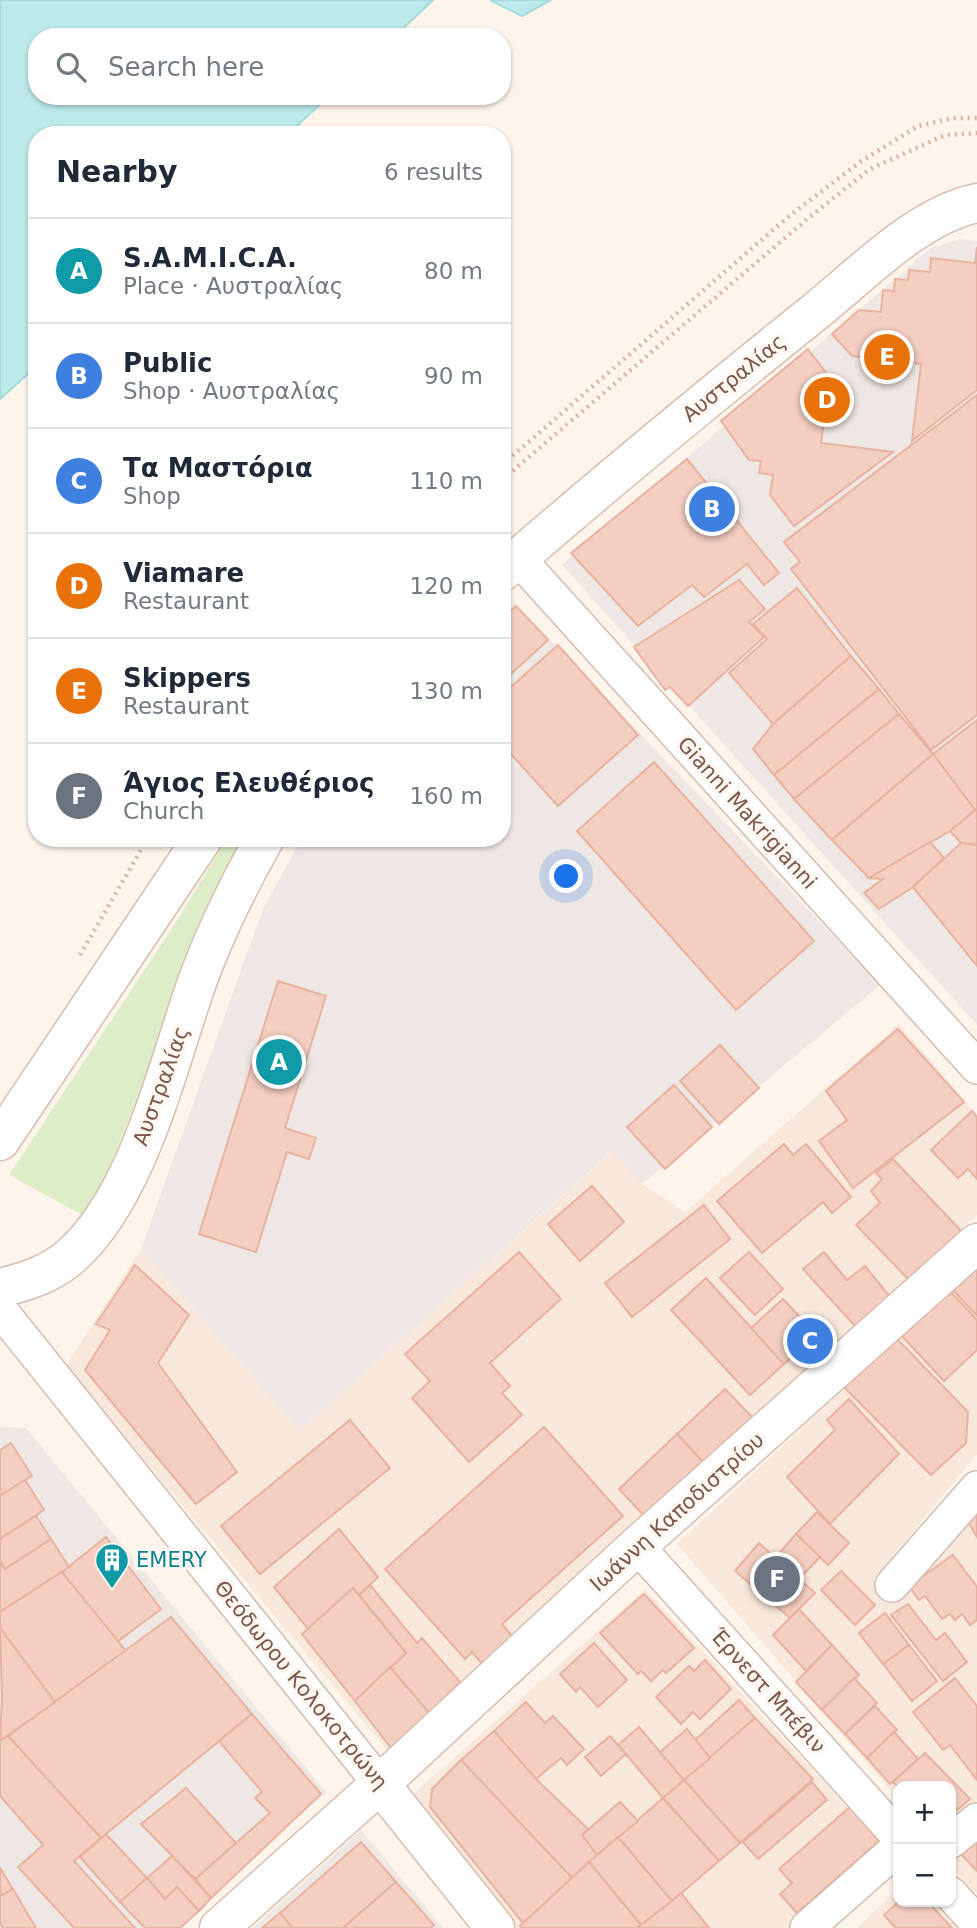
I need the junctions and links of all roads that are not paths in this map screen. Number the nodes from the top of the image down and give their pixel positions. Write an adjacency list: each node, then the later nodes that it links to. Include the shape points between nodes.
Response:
1 (977, 188): 3 (main road, Αυστραλίας, via 927,209 886,234)
2 (977, 203): 4 (main road, Αυστραλίας, via 917,229)
3 (511, 557)
4 (511, 557)
5 (511, 564): 8 (street, Gianni Makrigianni)
6 (197, 847): 9 (main road)
7 (260, 847): 11 (main road, Αυστραλίας, via 217,931 167,1077 130,1169 107,1212 59,1266)
8 (977, 1067)
9 (0, 1141)
10 (977, 1243): 13 (main road, Ιωάννη Καποδιστρίου)
11 (1, 1297): 15 (street, Θεόδωρου Κολοκοτρώνη)
12 (977, 1488): 14 (street)
13 (637, 1546): 15 (main road, Ιωάννη Καποδιστρίου); 17 (street, Έρνεστ Μπέβιν)
14 (892, 1585)
15 (380, 1784): 22 (main road, Ιωάννη Καποδιστρίου); 23 (main road, Θεόδωρου Κολοκοτρώνη)
16 (977, 1821): 18 (street)
17 (893, 1830)
18 (956, 1837)
19 (893, 1852): 24 (street)
20 (956, 1900): 21 (street)
21 (977, 1923)
22 (219, 1928)
23 (495, 1928)
24 (807, 1928)

